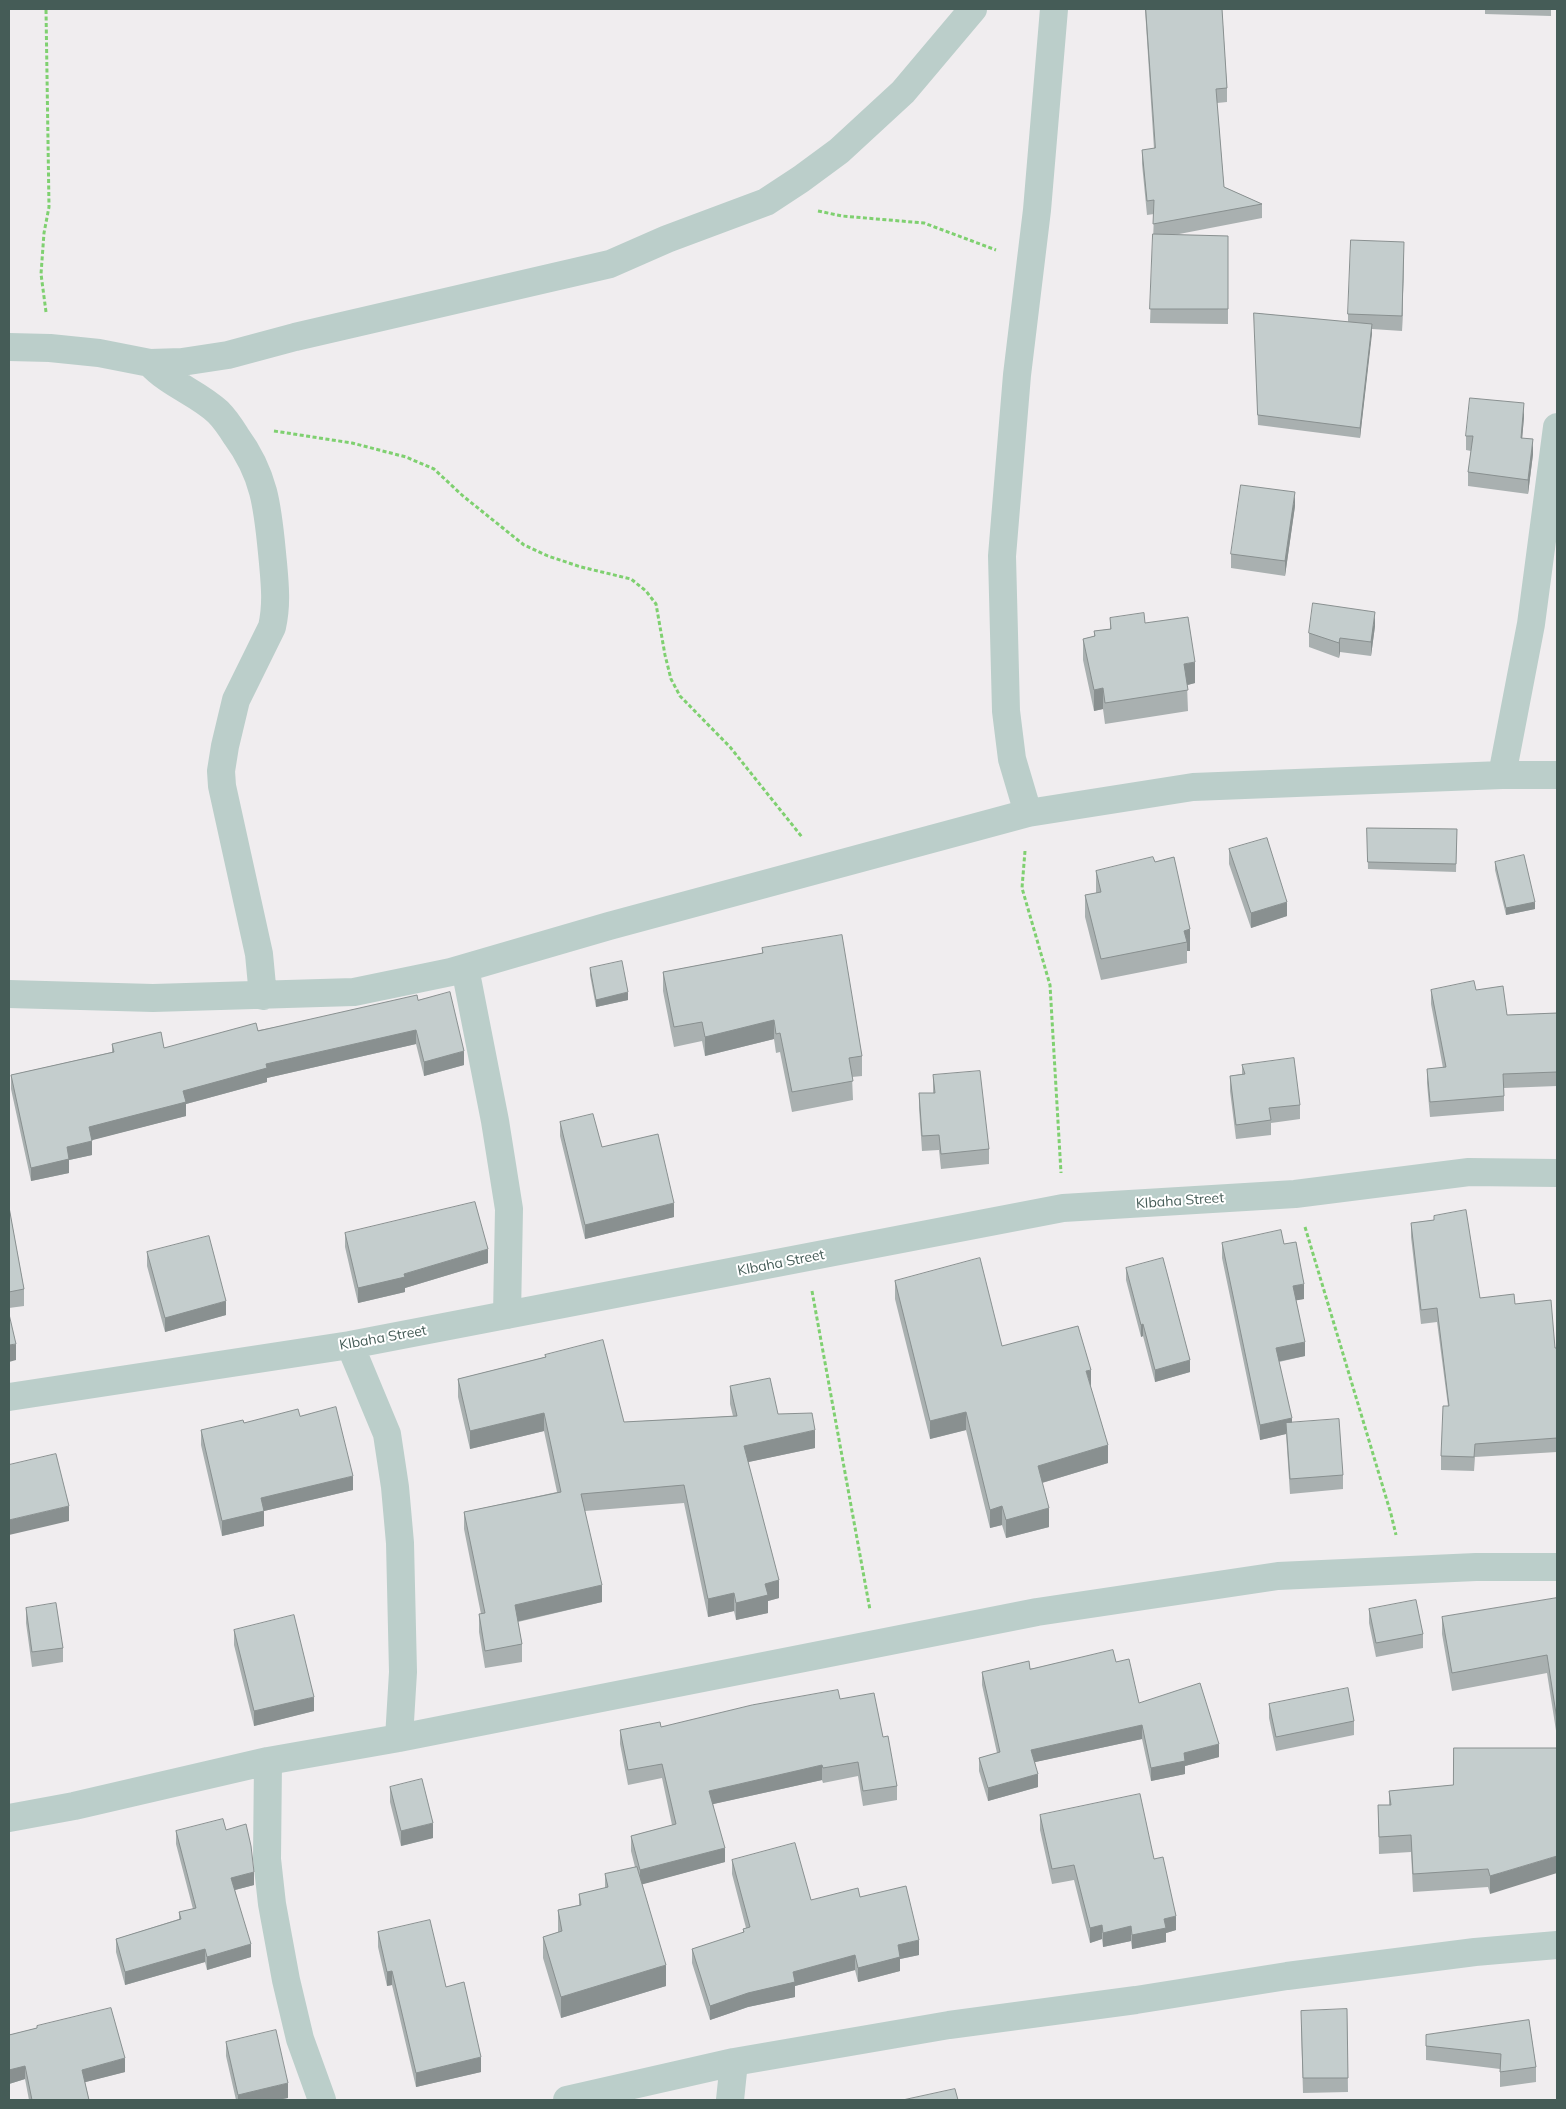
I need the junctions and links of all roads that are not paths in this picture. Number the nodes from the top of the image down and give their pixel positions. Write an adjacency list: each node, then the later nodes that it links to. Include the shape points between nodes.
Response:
1 (973, 9): 4 (street, via 903,92 877,117 839,151 766,202 666,239 610,264 304,334 228,355)
2 (1054, 9): 8 (street, via 1002,556 1006,711 1012,759)
3 (9, 347): 4 (street, via 99,353)
4 (150, 363): 11 (street, via 225,420 248,452 263,485 268,510 276,602 272,627 236,700 221,771 259,954)
5 (1557, 427): 6 (street, via 1531,624)
6 (1502, 775): 7 (street); 8 (street, via 1193,786)
7 (1557, 775)
8 (1028, 813): 9 (street)
9 (465, 968): 11 (street, via 354,992); 13 (street, via 509,1209)
10 (9, 994): 11 (street, via 153,998)
11 (263, 996)
12 (1557, 1174): 13 (street, KIbaha Street, via 1469,1172 1295,1194 1063,1208)
13 (507, 1315): 14 (street, KIbaha Street)
14 (350, 1345): 15 (street, KIbaha Street); 17 (street, via 387,1434 395,1486 400,1543 403,1672)
15 (9, 1397)
16 (1557, 1567): 17 (street, via 1476,1567 1278,1576 1037,1612)
17 (399, 1738): 18 (street)
18 (268, 1761): 19 (street); 22 (street, via 267,1859 272,1904 300,2039)
19 (9, 1818)
20 (1557, 1945): 21 (street, via 1474,1952 1287,1976 1136,2000 948,2024)
21 (734, 2062): 23 (street); 24 (street)
22 (322, 2100)
23 (567, 2100)
24 (730, 2100)

